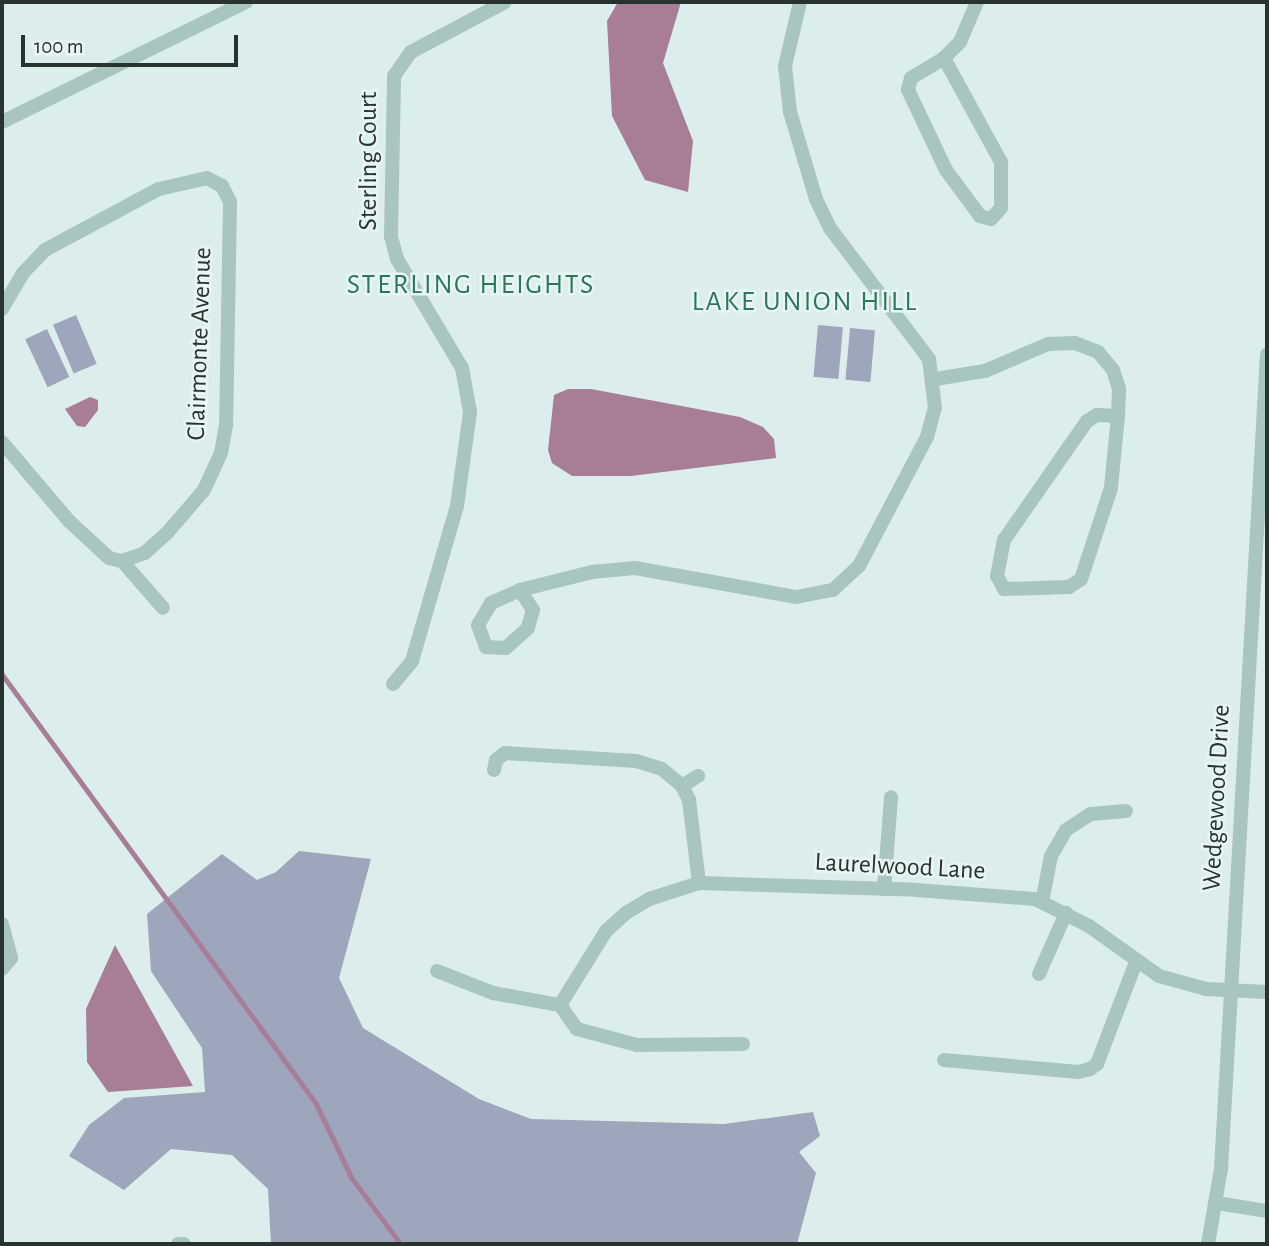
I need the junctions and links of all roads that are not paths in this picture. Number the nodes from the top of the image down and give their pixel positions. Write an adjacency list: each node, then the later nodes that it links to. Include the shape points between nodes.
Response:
1 (246, 2): 6 (street)
2 (505, 2): 15 (street, Sterling Court, via 411,52 394,76 391,236 397,259 461,368 470,412 457,506 412,661)
3 (800, 2): 9 (street, via 788,43 786,91 816,199 830,228 920,342)
4 (978, 2): 5 (street, via 960,42)
5 (944, 58): 5 (street, via 1001,162 1001,208 991,219 980,216 946,170 908,90 911,78)
6 (2, 122)
7 (2, 309): 12 (street, Clairmonte Avenue, via 23,273 45,250 159,189 207,178 222,186 230,202 226,425 221,453 204,490 168,532 145,553)
8 (1267, 354): 30 (street, Wedgewood Drive)
9 (935, 379): 10 (street, via 985,372 1048,344 1075,343 1098,352 1113,370 1119,389); 13 (street, via 935,408 927,436 859,566 833,590 796,597 635,568 592,572)
10 (1118, 416): 10 (street, via 1111,488 1081,579 1069,587 1004,589 997,576 1004,541 1087,421 1097,415)
11 (2, 442): 12 (street, via 92,545)
12 (122, 561): 14 (street)
13 (520, 590)
14 (163, 608)
15 (393, 684)
16 (494, 770): 18 (street, via 496,760 505,753 636,761 662,769)
17 (698, 776): 18 (street)
18 (681, 786): 21 (street, via 693,813)
19 (891, 797): 22 (street)
20 (1126, 811): 23 (street, via 1091,814 1066,830 1051,856)
21 (699, 883): 22 (street, Laurelwood Lane); 32 (street, Laurelwood Lane, via 649,899 626,913 606,931)
22 (884, 889): 23 (street, Laurelwood Lane)
23 (1042, 902): 24 (street, Laurelwood Lane)
24 (1066, 913): 26 (street, Laurelwood Lane); 29 (street)
25 (2, 924): 27 (street, via 10,958)
26 (1136, 962): 30 (street, Laurelwood Lane, via 1182,984); 34 (street, via 1101,1069 1078,1072)
27 (2, 969)
28 (437, 971): 32 (street, via 493,993)
29 (1039, 974)
30 (1230, 990): 31 (street, Laurelwood Lane); 35 (street, Wedgewood Drive)
31 (1267, 992)
32 (560, 1005): 33 (street, via 577,1028 637,1045)
33 (743, 1044)
34 (944, 1060)
35 (1217, 1203): 36 (street); 39 (street, Wedgewood Drive)
36 (1267, 1211)
37 (178, 1244): 38 (street)
38 (184, 1244)
39 (1208, 1244)

